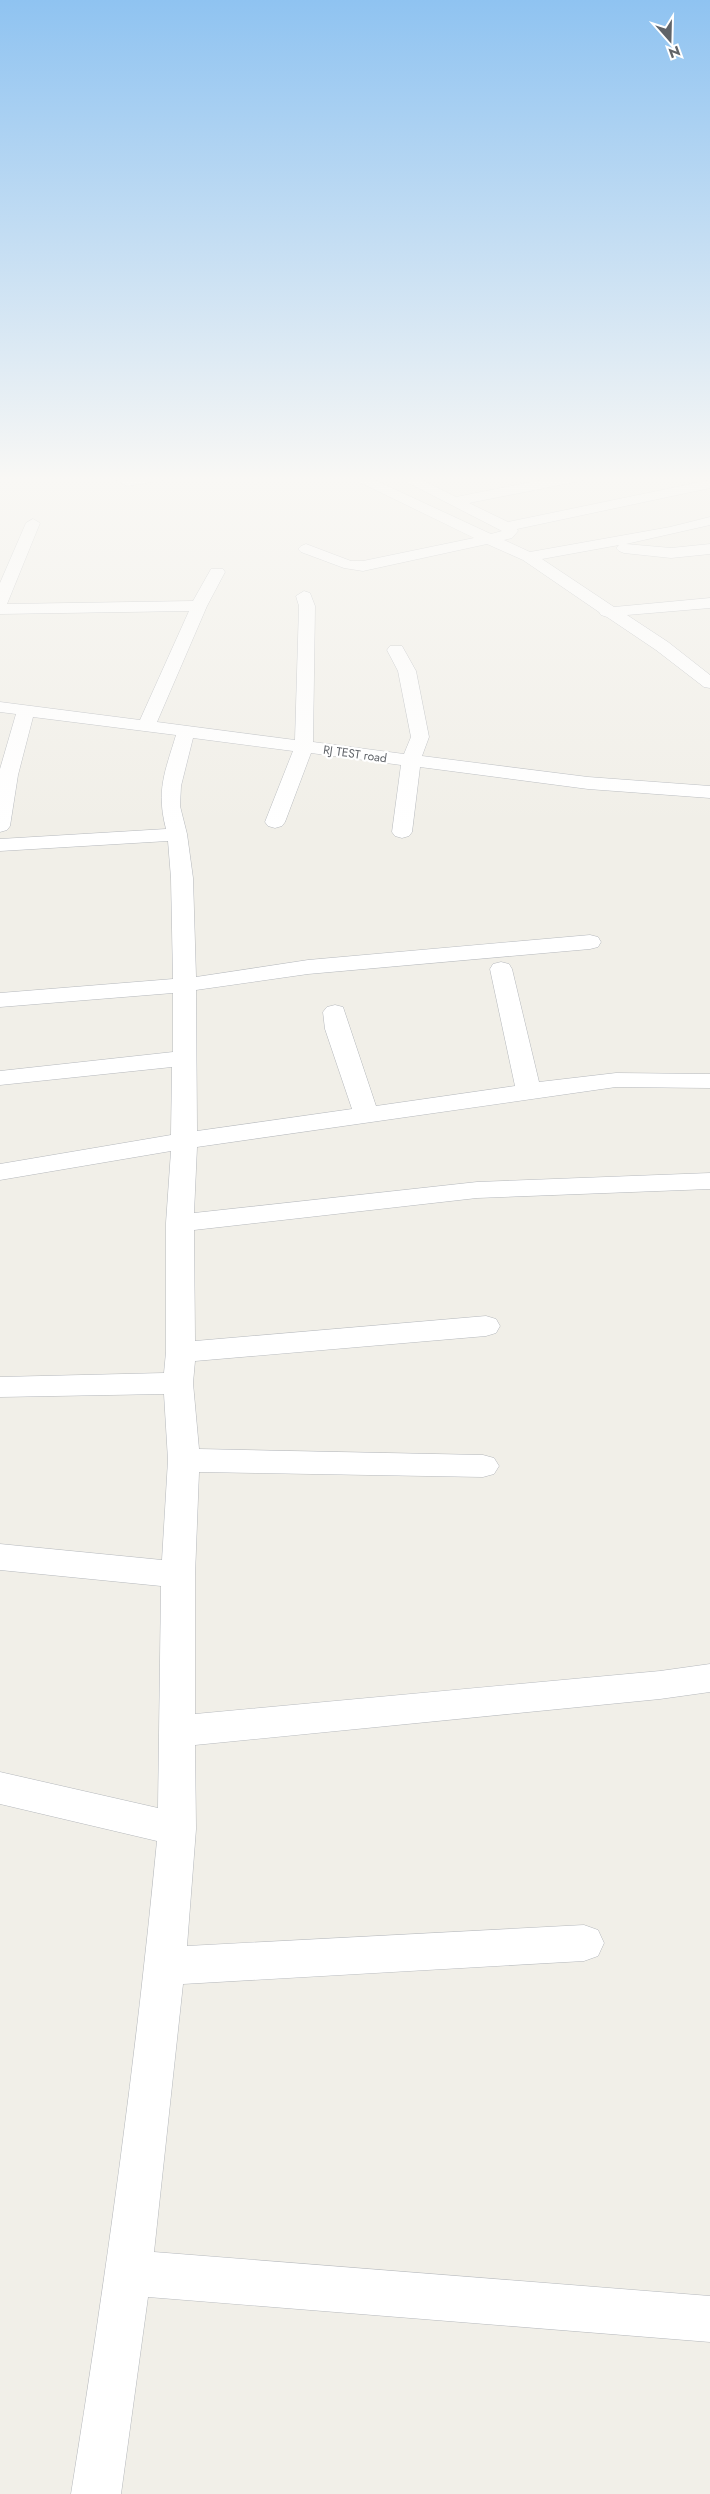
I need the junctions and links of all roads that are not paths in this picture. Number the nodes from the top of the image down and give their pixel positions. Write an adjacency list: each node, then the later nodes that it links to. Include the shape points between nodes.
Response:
1 (206, 592): 5 (street)
2 (579, 592): 7 (street)
3 (304, 596): 14 (street, via 307,606)
4 (710, 603): 7 (street)
5 (199, 606): 6 (street); 12 (street)
6 (0, 609)
7 (608, 612): 9 (street, via 662,646)
8 (396, 650): 15 (street, via 407,671 420,737)
9 (710, 684)
10 (0, 707): 11 (street, RJ TEST road)
11 (26, 710): 12 (street, RJ TEST road); 18 (street, via 8,775)
12 (146, 726): 13 (street, RJ TEST road)
13 (186, 732): 14 (street, RJ TEST road); 20 (street, via 171,786 170,806)
14 (304, 747): 15 (street, RJ TEST road); 17 (street)
15 (411, 761): 16 (street, RJ TEST road, via 588,783); 19 (street)
16 (710, 792)
17 (275, 822)
18 (0, 826)
19 (402, 832)
20 (176, 834): 21 (street); 24 (street, via 182,878)
21 (0, 845)
22 (590, 942): 24 (street, via 308,966)
23 (501, 969): 30 (street)
24 (185, 985): 25 (street); 27 (street)
25 (0, 1000)
26 (335, 1012): 31 (street, via 337,1029)
27 (185, 1058): 28 (street); 32 (street)
28 (0, 1078)
29 (710, 1081): 30 (street, via 616,1080)
30 (529, 1091): 31 (street)
31 (367, 1115): 32 (street)
32 (184, 1141): 33 (street); 35 (street)
33 (0, 1172)
34 (710, 1181): 35 (street, via 476,1190)
35 (180, 1224): 37 (street)
36 (486, 1326): 37 (street)
37 (179, 1368): 38 (street); 39 (street)
38 (0, 1387)
39 (184, 1460): 40 (street); 42 (street)
40 (483, 1466)
41 (0, 1557): 42 (street)
42 (178, 1575): 44 (street)
43 (710, 1678): 44 (street)
44 (179, 1731): 46 (street)
45 (0, 1788): 46 (street)
46 (177, 1829): 48 (street)
47 (584, 1943): 48 (street)
48 (165, 1966): 49 (street)
49 (128, 2273): 50 (street); 51 (street)
50 (710, 2319)
51 (96, 2494)

